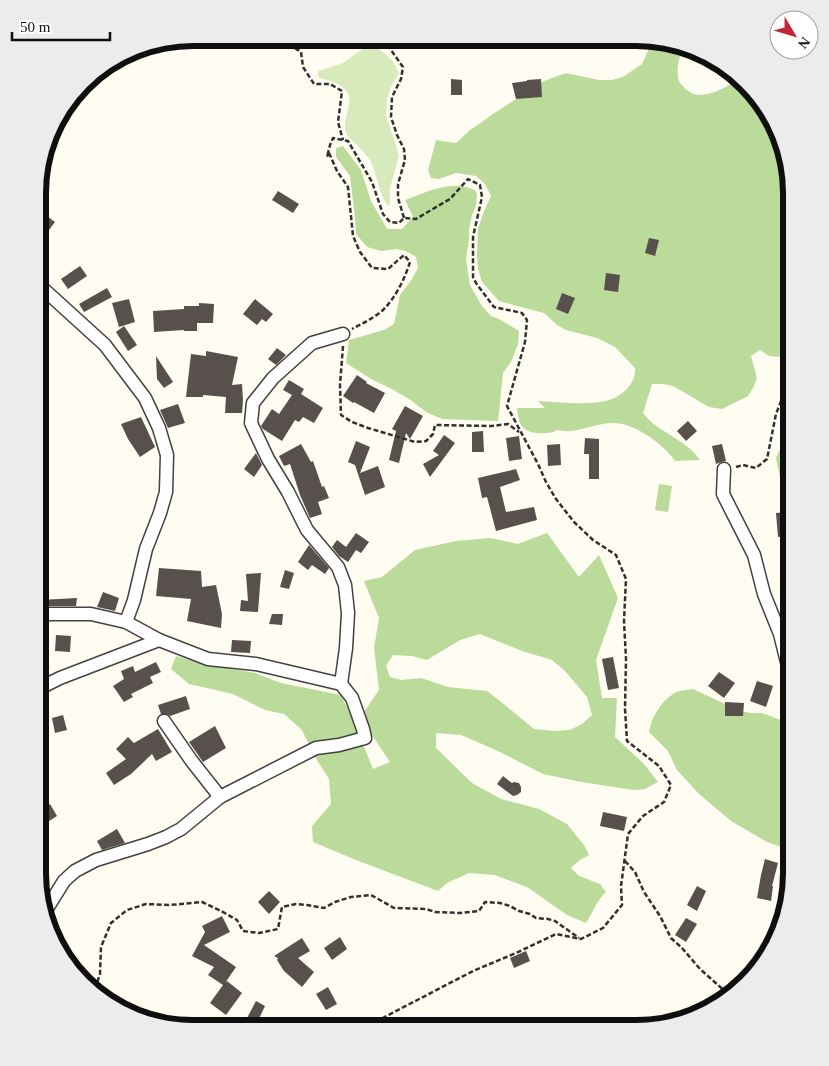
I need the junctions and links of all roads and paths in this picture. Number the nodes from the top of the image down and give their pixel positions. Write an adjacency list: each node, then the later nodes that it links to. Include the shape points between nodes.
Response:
1 (292, 46): 4 (path)
2 (298, 46): 4 (path)
3 (389, 46): 10 (path, via 403,67 392,97 391,117 404,148 398,198)
4 (301, 52): 7 (path, via 303,67 314,84 330,84 342,91 338,122)
5 (738, 87): 6 (path)
6 (751, 103)
7 (343, 140): 8 (path, via 333,138); 10 (path, via 348,141 372,182 383,214 390,222)
8 (329, 152): 9 (path); 12 (path, via 348,187 353,236 360,252 372,268 388,269 404,255 410,262 396,294 383,309)
9 (327, 156)
10 (404, 218): 14 (path, via 416,219 450,199 468,179 480,185 482,197 473,237 476,283 494,307 522,314 527,320 525,342 507,406)
11 (46, 291): 17 (street, via 105,345 144,398 159,428 167,455 166,492)
12 (343, 334): 14 (path, via 341,415 352,422 415,442 426,441 433,434 435,425 508,424); 20 (street, via 312,343 273,378 253,403 251,423 307,530 338,567 348,613)
13 (783, 397): 15 (path, via 767,459 756,468 743,465)
14 (520, 432): 24 (path, via 556,499 593,540 616,555 626,579 627,741 659,766 671,785 664,802 644,816 628,834)
15 (724, 469): 19 (street, via 723,494 754,555)
16 (46, 614): 17 (street, via 91,614)
17 (126, 622): 18 (street)
18 (159, 640): 20 (street, via 208,659 256,664); 21 (street)
19 (782, 643)
20 (341, 684): 23 (street, via 352,698 365,738 316,748)
21 (46, 686)
22 (164, 721): 23 (street)
23 (220, 797): 25 (street, via 166,837 96,860 75,871)
24 (625, 860): 26 (path, via 622,905 603,928); 28 (path, via 635,872 671,938)
25 (50, 905)
26 (581, 939): 27 (path, via 555,921 536,918 500,903 485,902 479,911 435,912 394,908 371,895 352,896 324,908 296,904 282,907 278,929 259,933 243,932 237,920 202,902 146,904 127,910 111,923 102,947); 29 (path, via 556,934 473,971)
27 (97, 984)
28 (724, 990)
29 (380, 1019)

